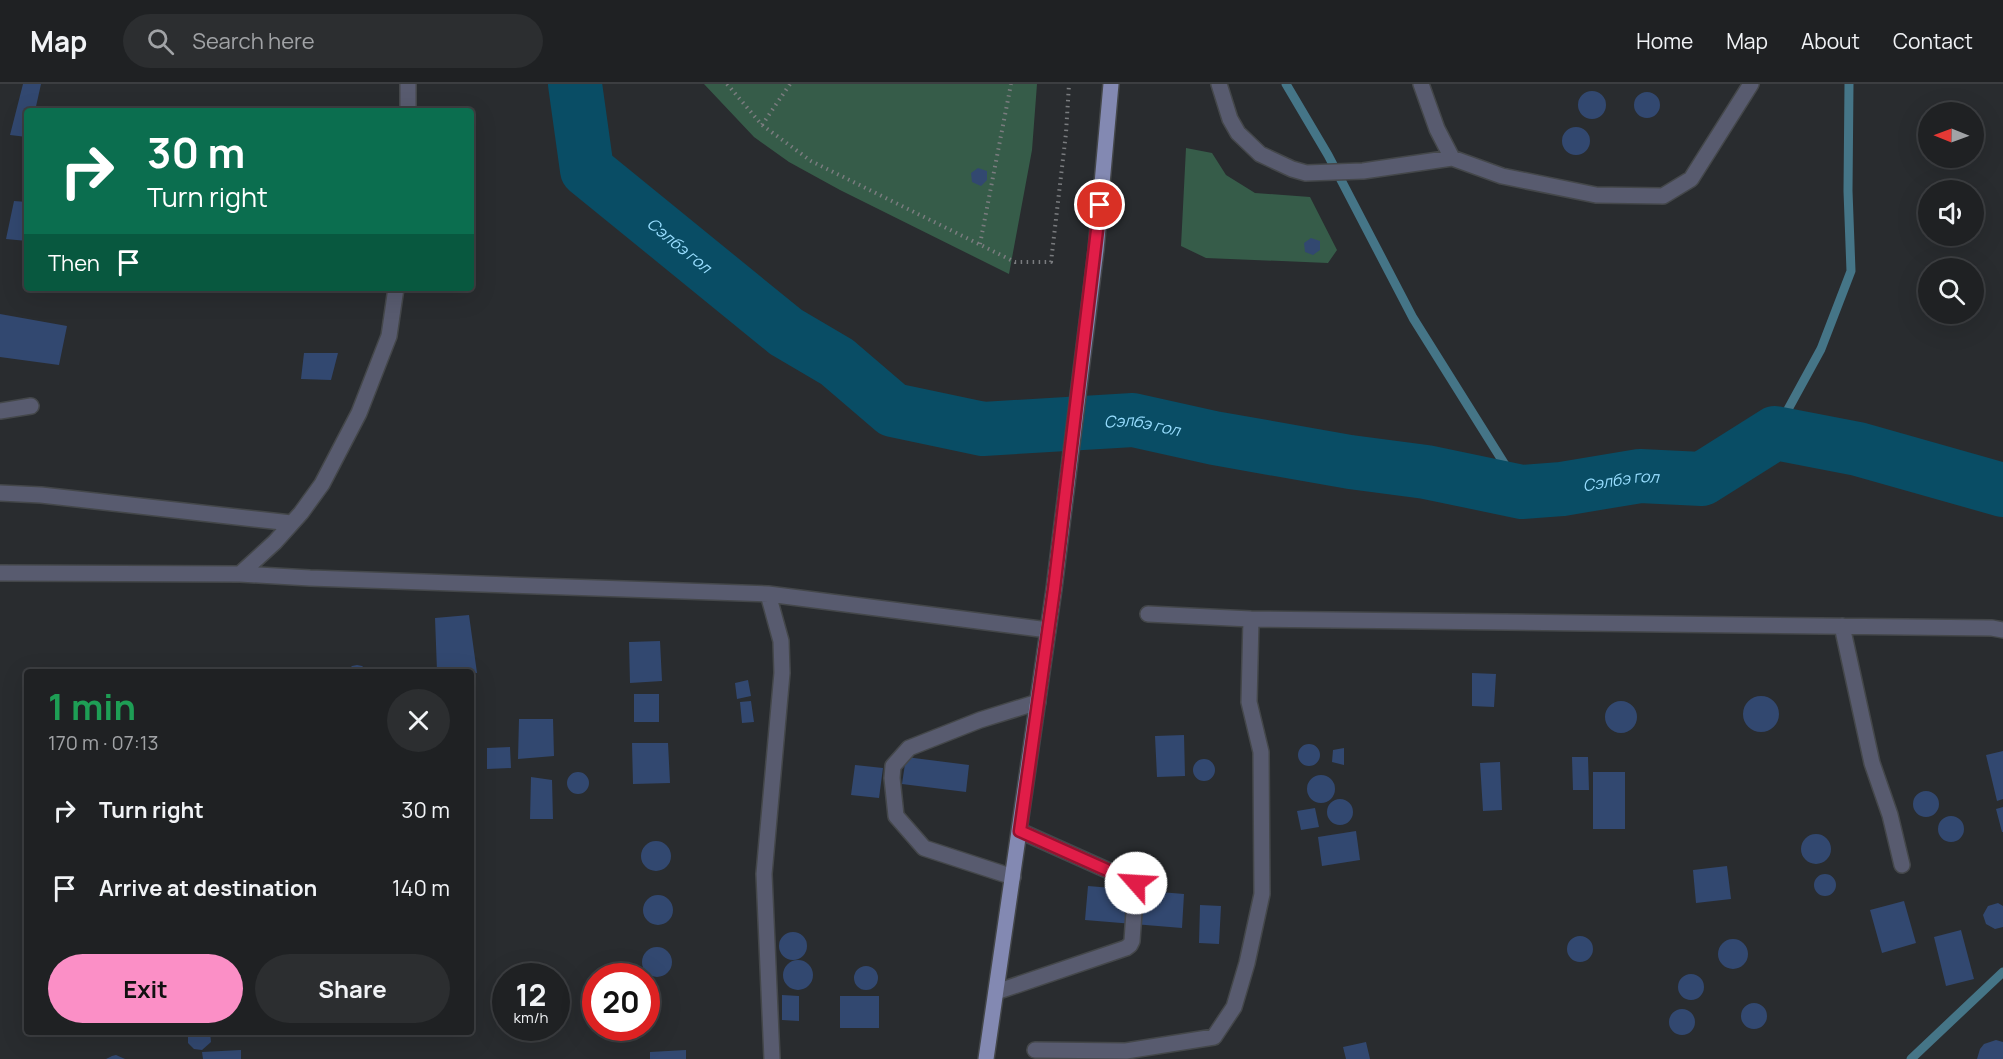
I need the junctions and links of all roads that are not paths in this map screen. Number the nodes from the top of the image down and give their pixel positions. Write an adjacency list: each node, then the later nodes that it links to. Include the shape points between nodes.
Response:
1 (408, 84): 6 (street)
2 (1111, 84): 19 (main road, via 1096,250)
3 (1219, 84): 7 (street, via 1230,119 1249,145 1278,163 1306,173 1363,171)
4 (1421, 84): 7 (street)
5 (1751, 84): 7 (street, via 1691,179 1663,195 1596,195 1502,176)
6 (408, 108)
7 (1452, 158)
8 (396, 291): 12 (street, via 389,336 359,413 322,484)
9 (31, 406): 10 (street)
10 (0, 411)
11 (0, 493): 12 (street)
12 (291, 524): 14 (street)
13 (0, 573): 14 (street)
14 (240, 574): 15 (street)
15 (768, 594): 19 (street); 27 (street, via 781,641 782,673 764,874)
16 (1148, 614): 17 (street)
17 (1251, 619): 18 (street); 26 (street, via 1249,702 1261,752 1262,894 1234,1007 1214,1037 1126,1051)
18 (1842, 626): 20 (street); 23 (street, via 1872,763)
19 (1048, 630): 21 (main road)
20 (2003, 630)
21 (1038, 702): 22 (main road); 24 (street, via 909,748 893,766 896,816 924,848)
22 (1020, 831): 24 (main road); 25 (street, via 1136,883 1132,941 1126,948)
23 (1902, 865)
24 (1013, 877): 25 (main road)
25 (996, 992): 28 (main road)
26 (1035, 1050)
27 (772, 1059)
28 (986, 1059)

